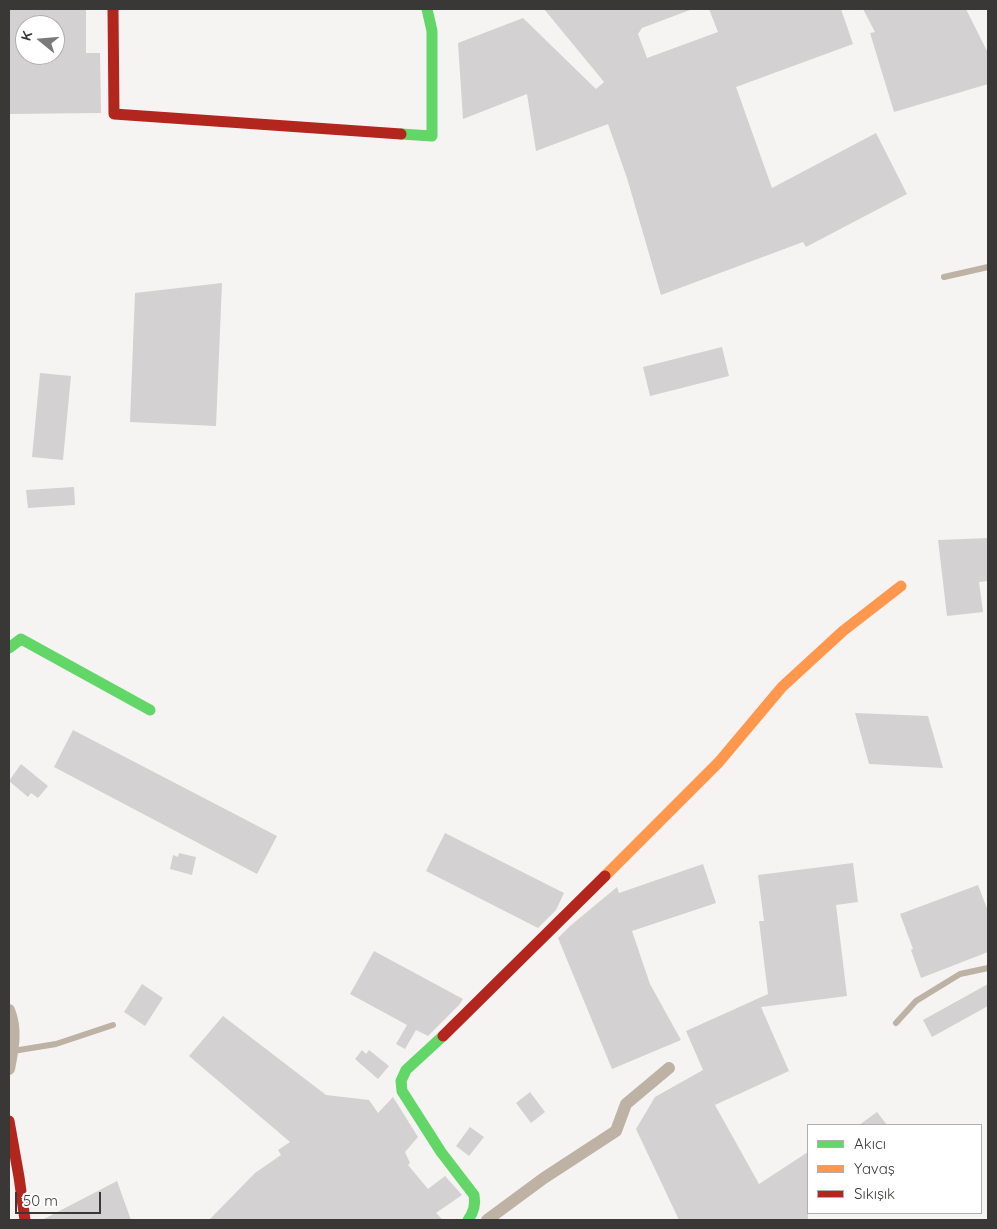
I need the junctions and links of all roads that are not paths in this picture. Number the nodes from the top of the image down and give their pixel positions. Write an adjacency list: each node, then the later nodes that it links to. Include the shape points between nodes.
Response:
1 (113, 9): 2 (street, via 114,114 432,136 432,31)
2 (427, 9)
3 (988, 267): 4 (lane)
4 (944, 278)
5 (901, 586): 17 (street, via 843,631 782,687 719,762 406,1070 401,1081 404,1095 472,1192 475,1207)
6 (9, 648): 7 (street, via 21,639)
7 (150, 710)
8 (988, 968): 10 (lane, via 960,974 916,1002)
9 (9, 1010): 12 (street, via 14,1036)
10 (896, 1022)
11 (113, 1025): 12 (lane, via 56,1044)
12 (13, 1052): 14 (street)
13 (669, 1068): 18 (street, via 626,1104 616,1131)
14 (9, 1070)
15 (9, 1121): 16 (street)
16 (25, 1220)
17 (468, 1220)
18 (487, 1220)

